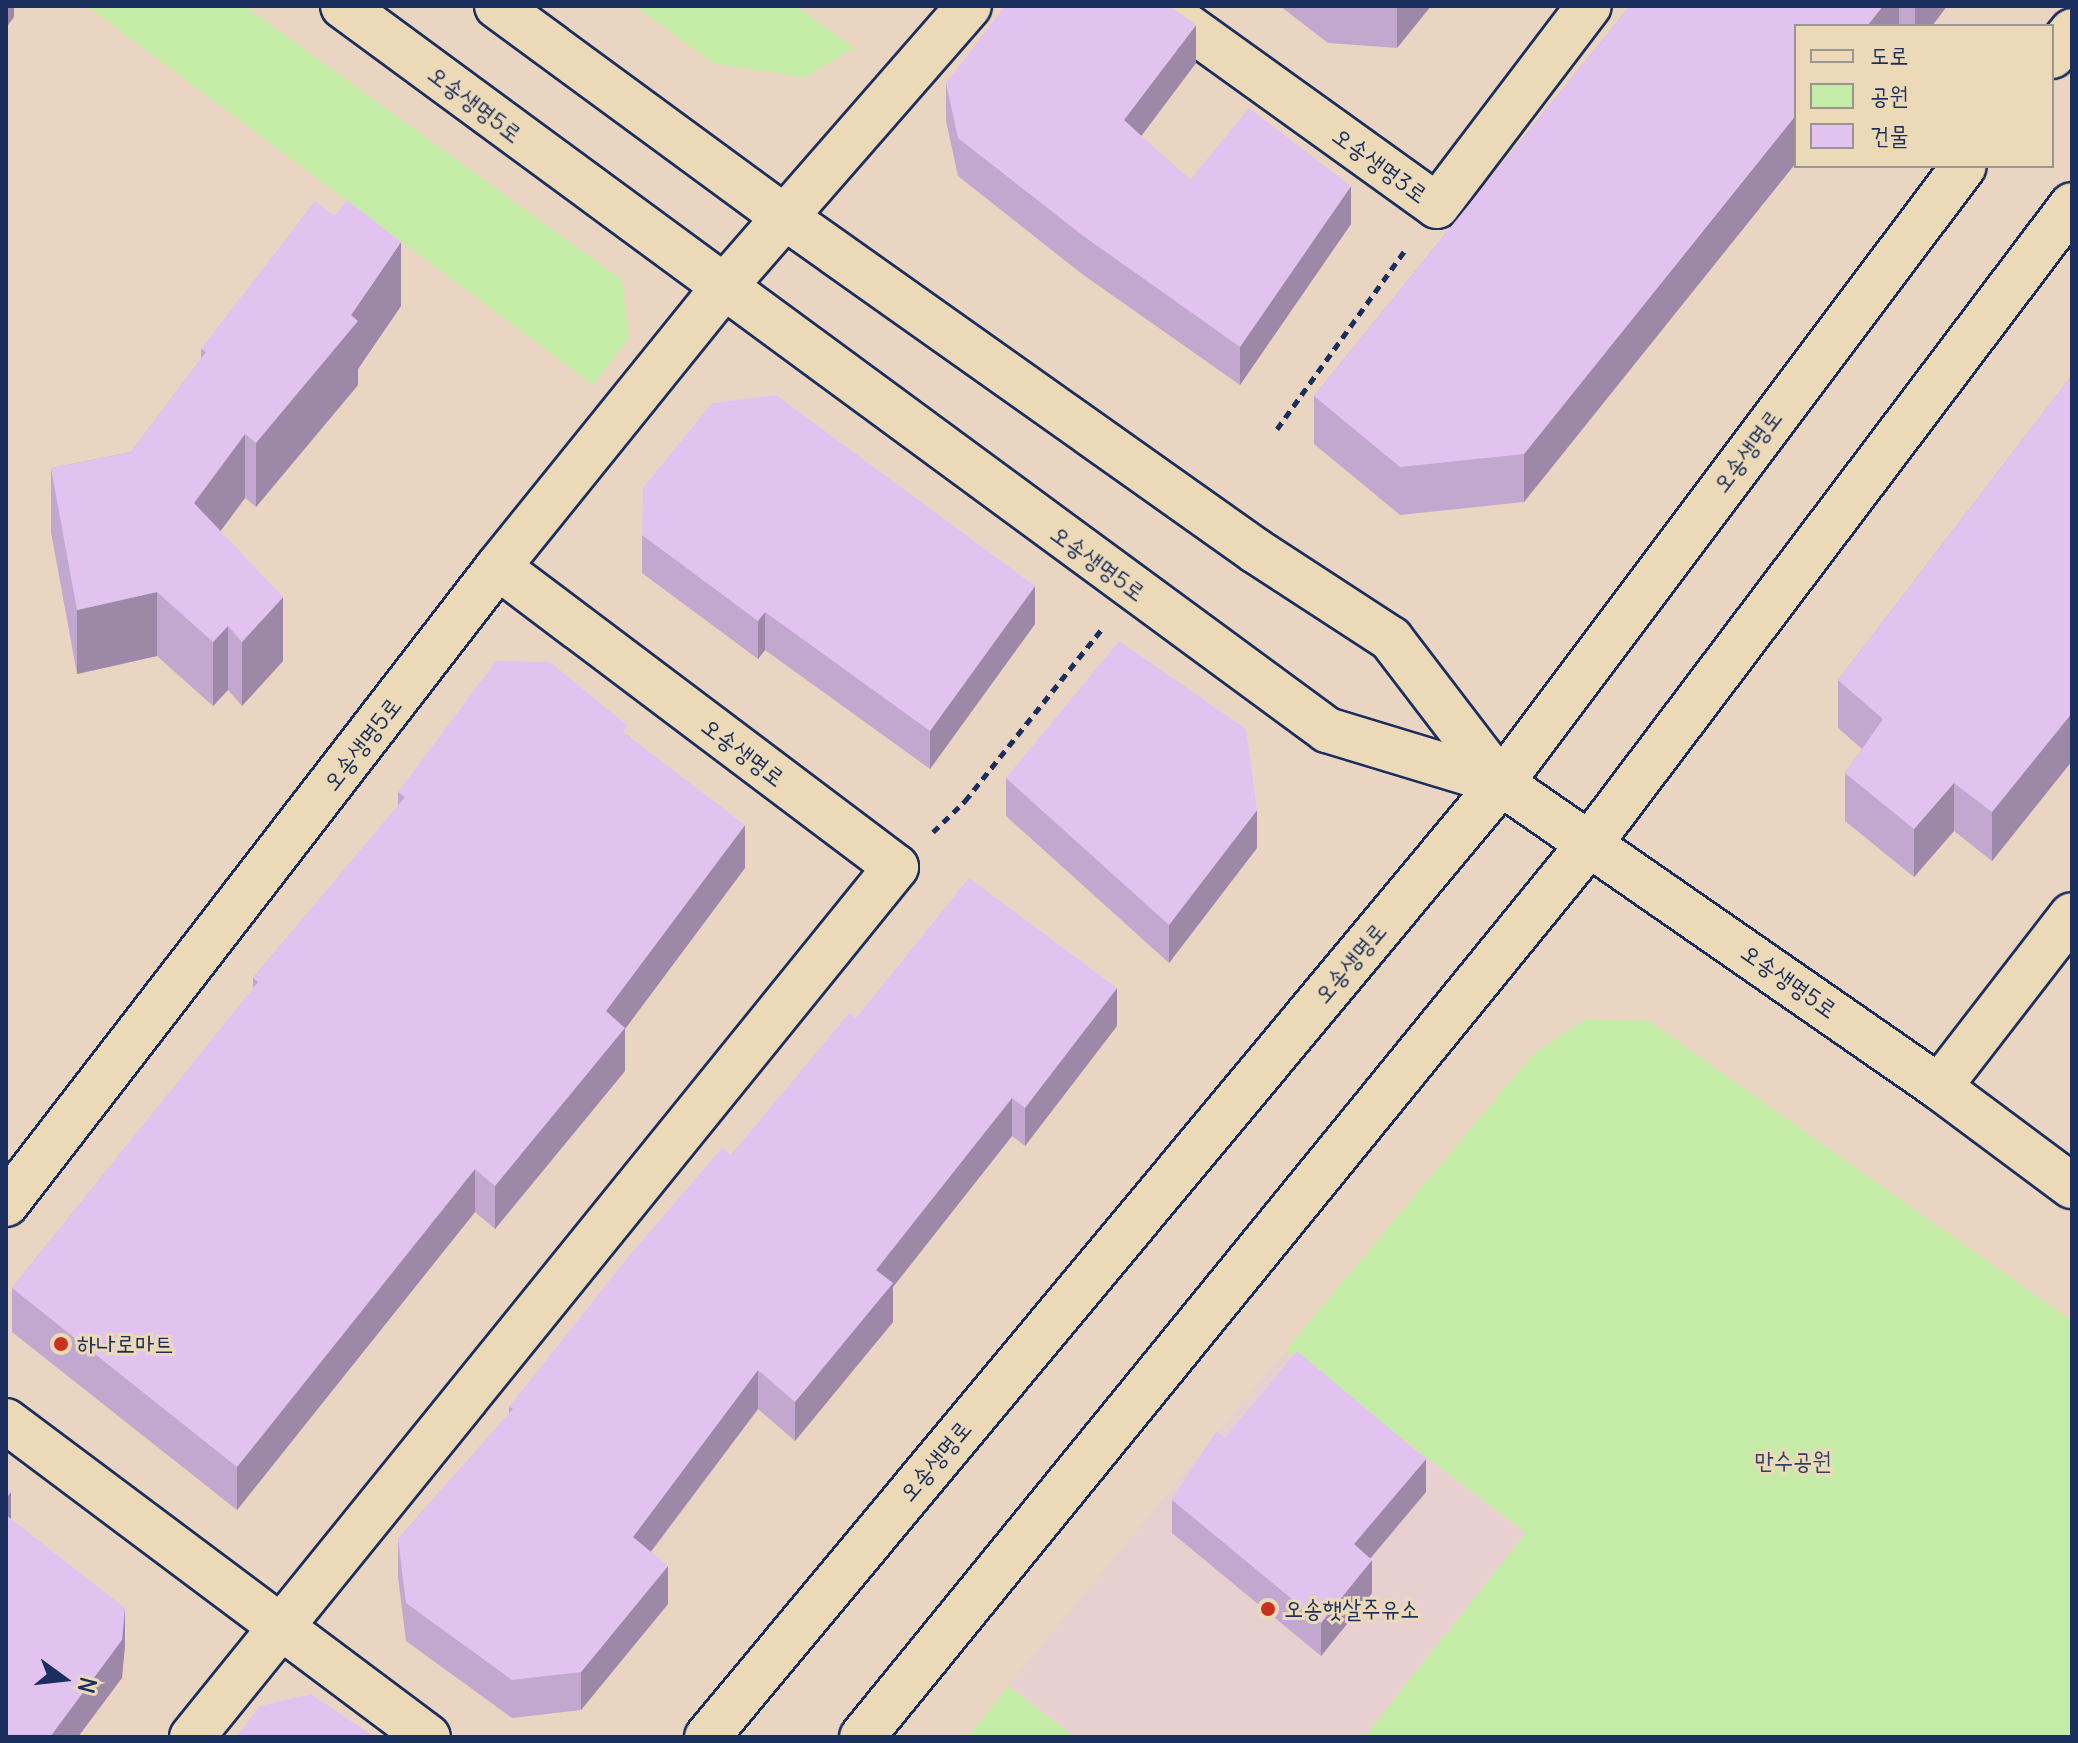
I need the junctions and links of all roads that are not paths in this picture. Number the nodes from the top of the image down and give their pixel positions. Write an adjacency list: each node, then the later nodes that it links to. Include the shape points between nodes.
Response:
1 (343, 6): 11 (street, 오송생명5로)
2 (497, 6): 10 (street, 오송생명5로)
3 (969, 6): 10 (street, 오송생명5로)
4 (1159, 6): 5 (street, 오송생명3로, via 1437,206)
5 (1589, 6)
6 (2072, 31): 7 (street)
7 (2054, 54)
8 (1962, 168): 13 (street, 오송생명로)
9 (2072, 205): 14 (street)
10 (782, 215): 11 (street, 오송생명5로); 13 (street, 오송생명5로, via 1256,551 1391,639)
11 (723, 288): 12 (street, 오송생명5로); 13 (street, 오송생명5로, via 1327,730)
12 (498, 567): 18 (street, 오송생명5로); 20 (street, 오송생명로, via 896,867)
13 (1501, 783): 14 (street, 오송생명5로); 23 (street, 오송생명로)
14 (1591, 842): 16 (street, 오송생명5로); 24 (street)
15 (2072, 915): 16 (street)
16 (1939, 1087): 17 (street, 오송생명5로)
17 (2072, 1186)
18 (6, 1204)
19 (6, 1421): 20 (street)
20 (277, 1626): 21 (street); 22 (street)
21 (192, 1737)
22 (428, 1737)
23 (707, 1737)
24 (862, 1737)

